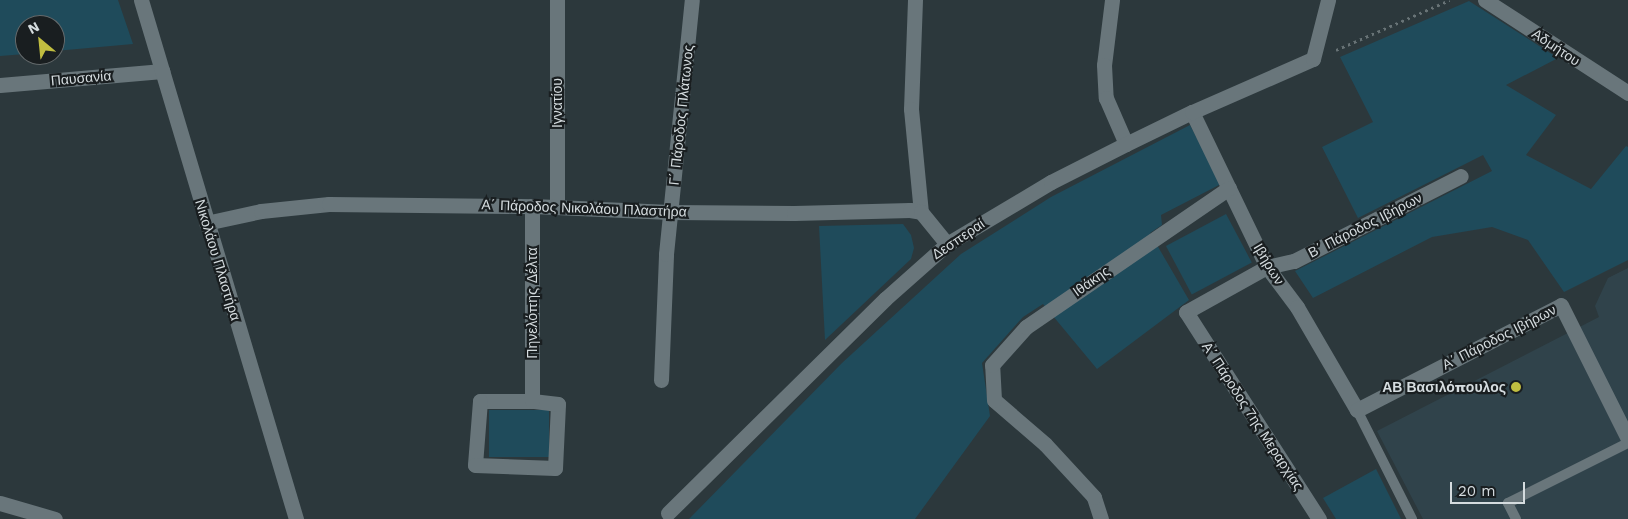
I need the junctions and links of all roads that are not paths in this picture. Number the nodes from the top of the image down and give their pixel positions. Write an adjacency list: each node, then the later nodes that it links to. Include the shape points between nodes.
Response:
1 (141, 0): 8 (street, Νικολάου Πλαστήρα)
2 (557, 0): 16 (street, Ιγνατίου)
3 (692, 0): 17 (street, Γ΄ Πάροδος Πλάτωνος)
4 (916, 0): 18 (street, via 912,109)
5 (1112, 0): 12 (street, via 1104,65 1106,98)
6 (1328, 0): 11 (street, Δεσπεραί, via 1313,60)
7 (1485, 0): 10 (street, Αδμήτου)
8 (162, 71): 9 (street, Παυσανία); 19 (street, Νικολάου Πλαστήρα)
9 (0, 85)
10 (1628, 93)
11 (1192, 112): 12 (street, Δεσπεραί); 14 (street, Ιβήρων)
12 (1126, 144): 20 (street, Δεσπεραί, via 1051,182)
13 (1461, 176): 21 (street, Β΄ Πάροδος Ιβήρων, via 1294,260)
14 (1229, 188): 21 (street, Ιβήρων); 31 (street, Ιθάκης, via 1026,327 992,366 994,400 1045,444 1094,496)
15 (532, 206): 16 (street, Α΄ Πάροδος Νικολάου Πλαστήρα); 19 (street, Α΄ Πάροδος Νικολάου Πλαστήρα, via 329,204 261,211); 24 (street, Πηνελόπης Δέλτα)
16 (557, 207): 17 (street, Α΄ Πάροδος Νικολάου Πλαστήρα)
17 (670, 212): 18 (street, Α΄ Πάροδος Νικολάου Πλαστήρα); 23 (street, Γ΄ Πάροδος Πλάτωνος)
18 (921, 212): 20 (street)
19 (206, 223): 30 (street, Νικολάου Πλαστήρα)
20 (947, 244): 28 (street, Δεσπεραί, via 885,299)
21 (1267, 267): 22 (street, Β΄ Πάροδος Ιβήρων); 25 (street, Ιβήρων, via 1297,307)
22 (1186, 312): 32 (street, Α΄ Πάροδος 7ης Μεραρχίας)
23 (661, 380)
24 (532, 401): 24 (street, via 558,404 555,468 475,465 480,402)
25 (1357, 410): 26 (street, Α΄ Πάροδος Ιβήρων, via 1561,304); 33 (lane)
26 (1628, 441): 34 (lane, via 1508,503)
27 (0, 503): 29 (street)
28 (668, 512)
29 (55, 519)
30 (296, 519)
31 (1101, 519)
32 (1319, 519)
33 (1412, 519)
34 (1516, 519)

